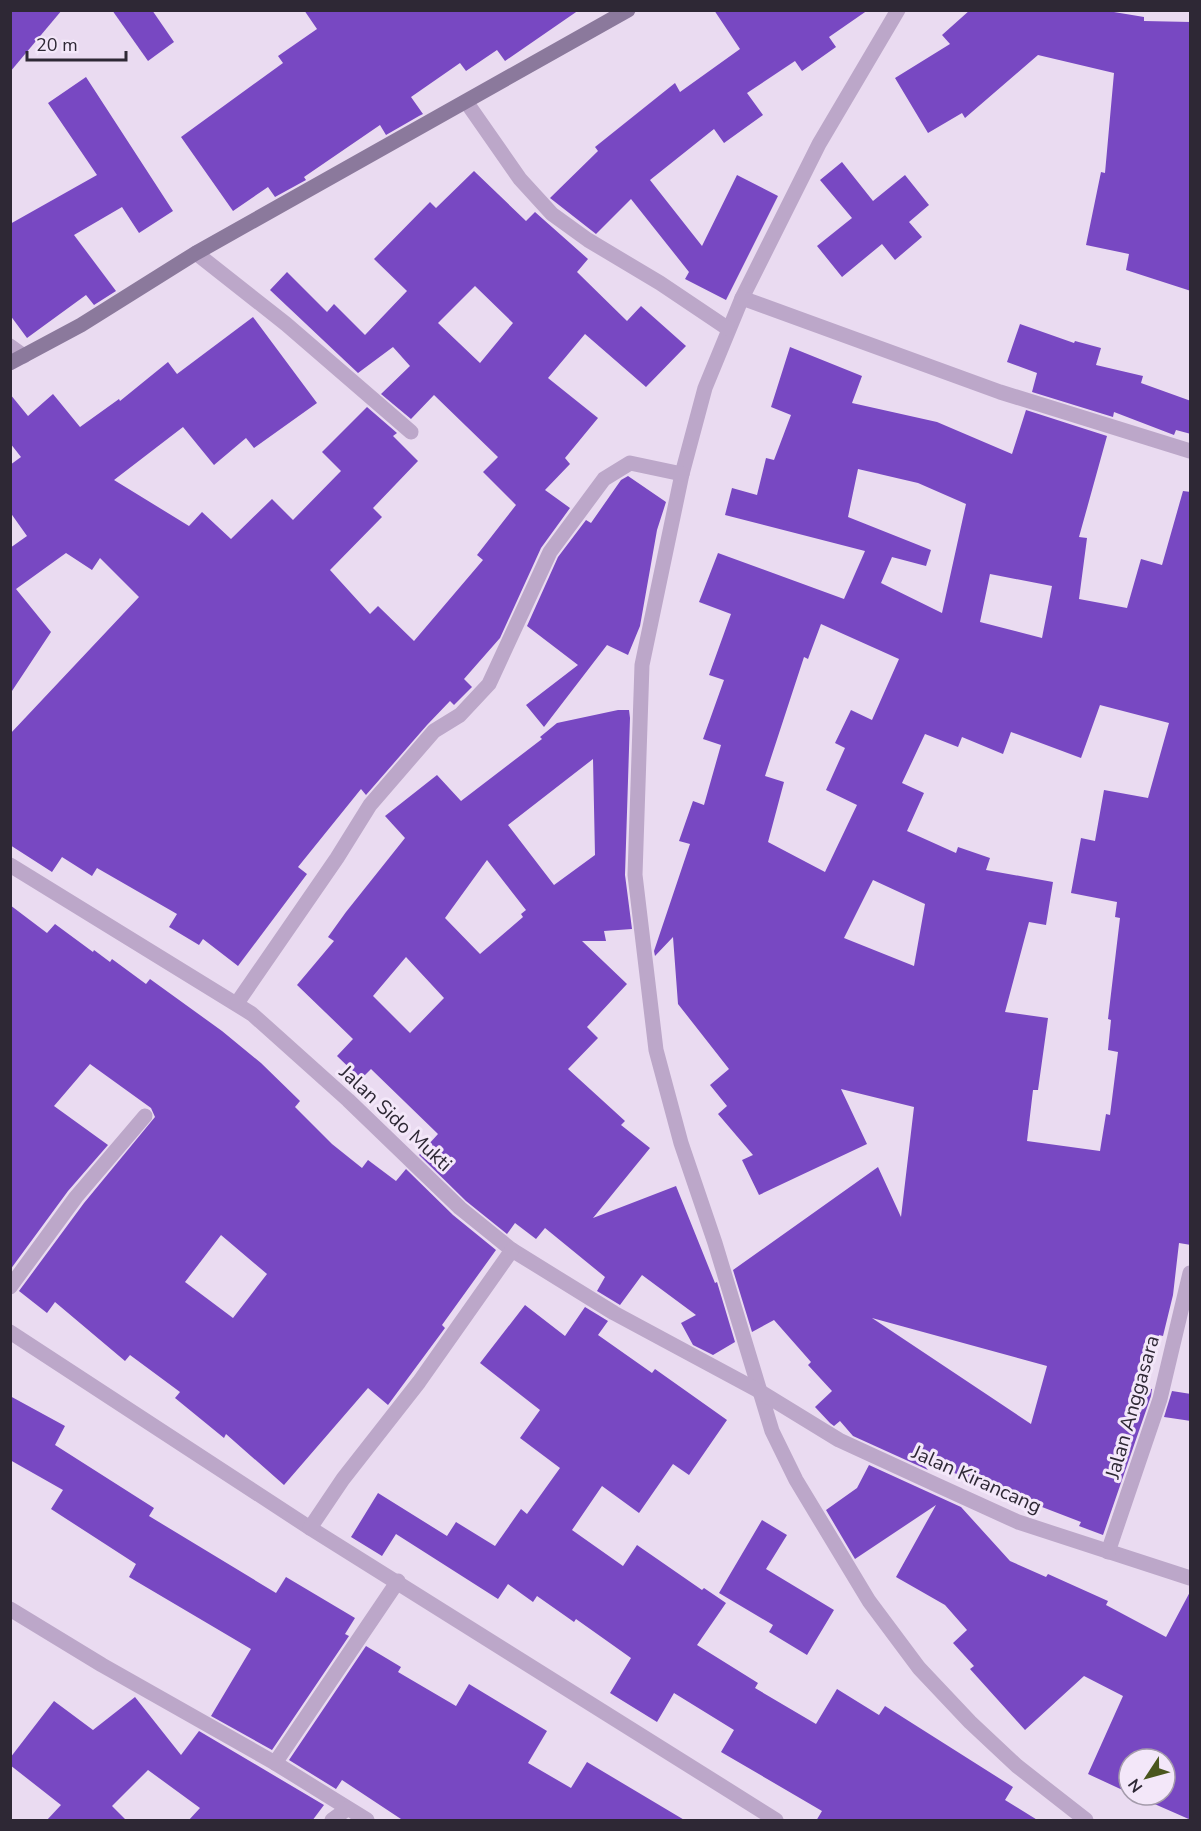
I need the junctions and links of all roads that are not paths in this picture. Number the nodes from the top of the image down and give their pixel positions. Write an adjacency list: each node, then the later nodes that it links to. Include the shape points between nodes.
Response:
1 (628, 10): 3 (street)
2 (898, 10): 5 (street, via 819,144)
3 (467, 103): 4 (street); 6 (street, via 520,179 552,214)
4 (196, 254): 8 (street, via 81,325); 9 (street, via 286,324)
5 (741, 298): 6 (street); 10 (street, via 1000,392)
6 (727, 328): 11 (street, via 705,388)
7 (10, 346): 8 (street)
8 (17, 359)
9 (411, 432)
10 (1191, 451)
11 (682, 474): 13 (street, via 630,463 604,479 550,552 489,684 460,715 434,732 370,804); 19 (street, via 642,665 635,875 656,1050)
12 (10, 865): 13 (street, Jalan Sido Mukti)
13 (237, 1003): 15 (street, Jalan Sido Mukti, via 348,1100 460,1208)
14 (145, 1116): 17 (street, via 76,1197)
15 (512, 1250): 19 (street, Jalan Sido Mukti, via 614,1313); 20 (street)
16 (1191, 1273): 21 (street, Jalan Anggasara, via 1160,1399)
17 (10, 1287)
18 (10, 1332): 20 (street)
19 (759, 1391): 21 (street, Jalan Kirancang, via 839,1440 1018,1522); 30 (street, via 772,1431 796,1480 869,1601 919,1668 1017,1766)
20 (310, 1528): 23 (street)
21 (1108, 1552): 22 (street, Jalan Kirancang)
22 (1191, 1578)
23 (398, 1581): 25 (street); 29 (street)
24 (10, 1609): 25 (street)
25 (275, 1763): 26 (street)
26 (347, 1809): 27 (street); 28 (street)
27 (332, 1821)
28 (367, 1821)
29 (776, 1821)
30 (1086, 1821)

